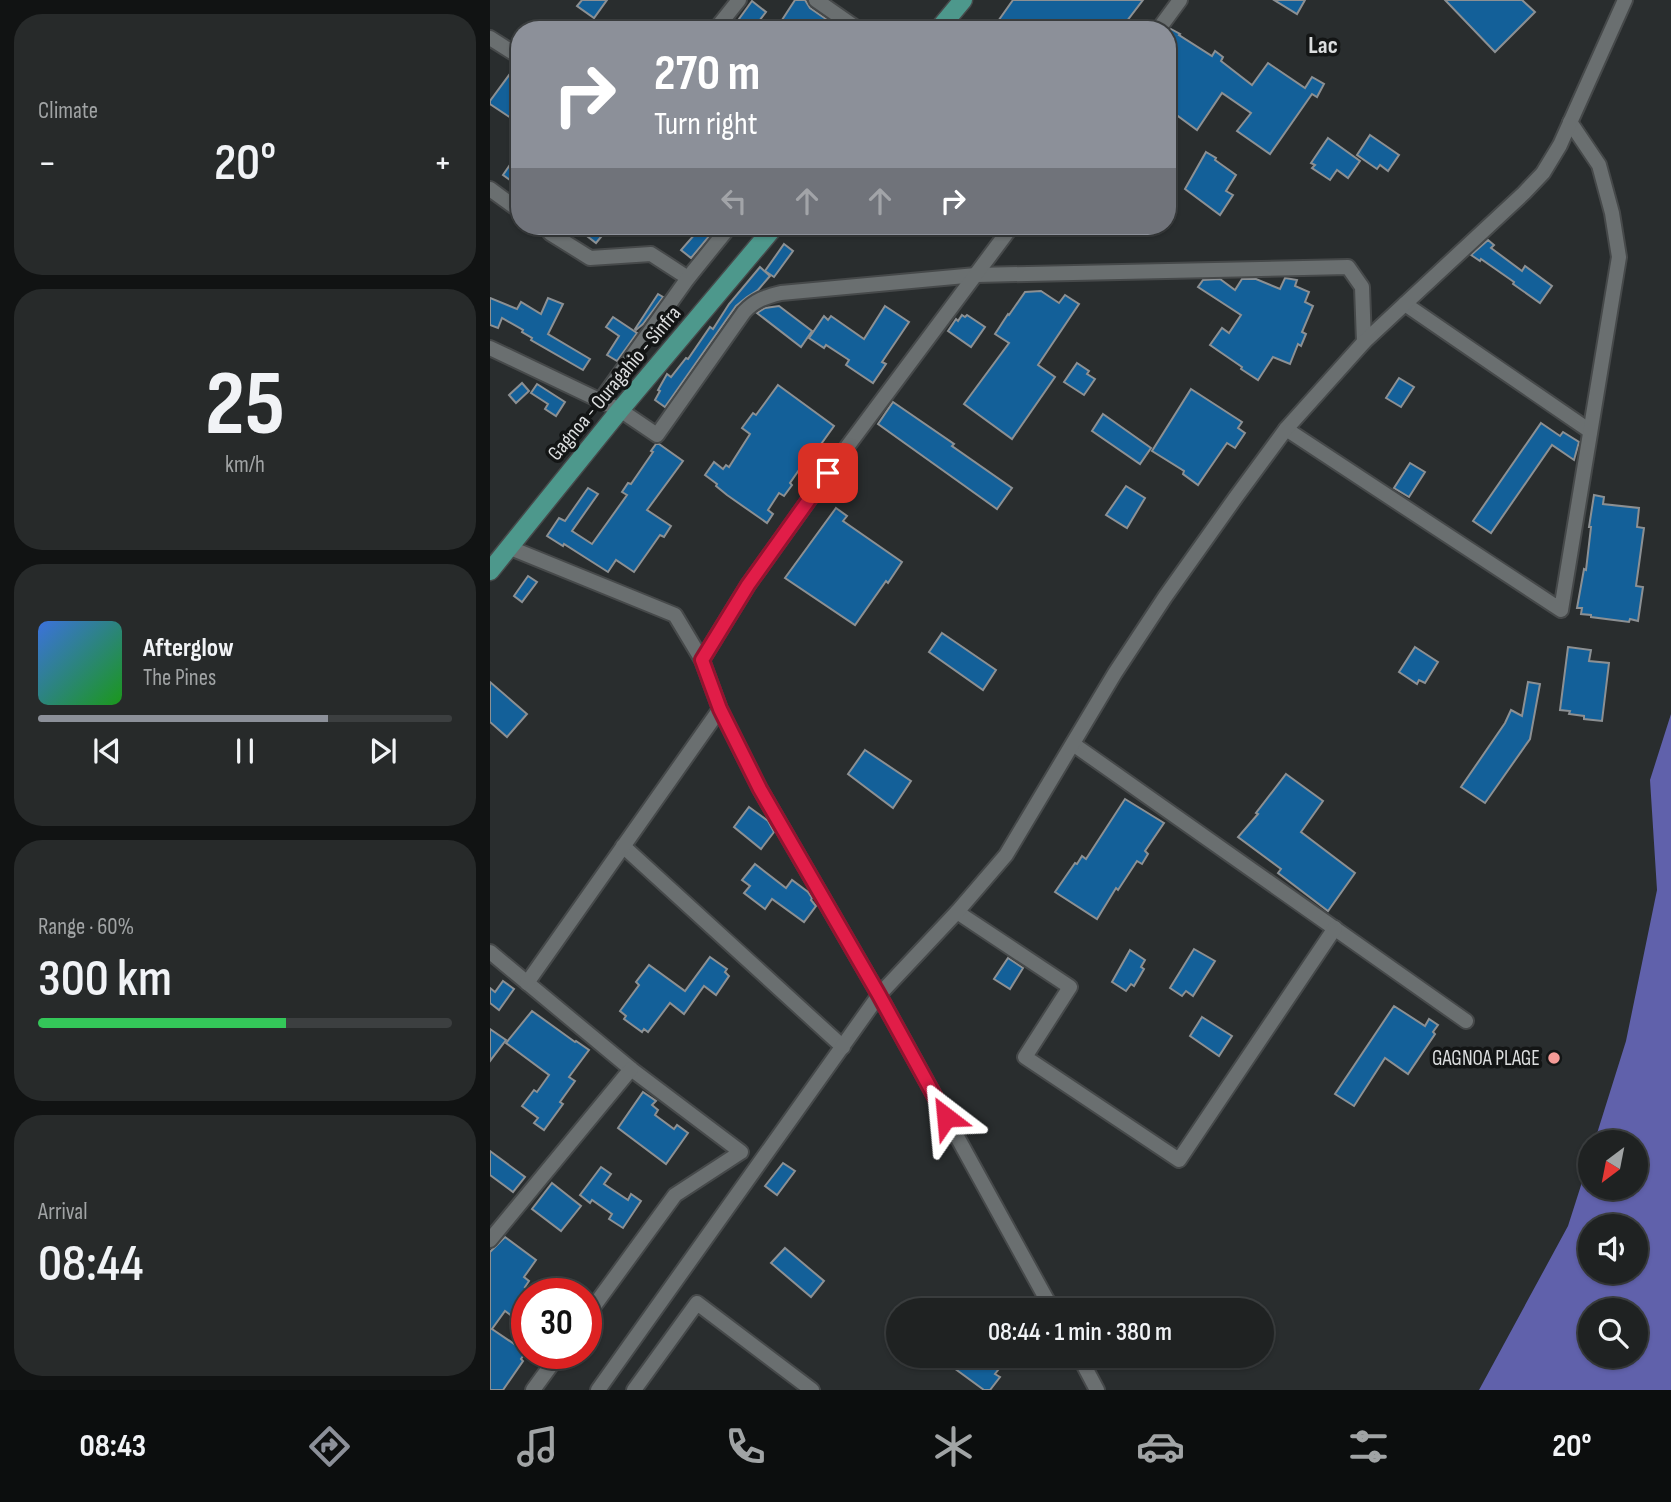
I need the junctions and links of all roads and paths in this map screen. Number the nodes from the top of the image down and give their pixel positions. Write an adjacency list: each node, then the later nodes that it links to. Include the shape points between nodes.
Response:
1 (739, 0): 6 (street)
2 (816, 0): 7 (street)
3 (962, 0): 8 (main road)
4 (1180, 0): 9 (street)
5 (1625, 0): 12 (street)
6 (722, 21)
7 (846, 21)
8 (945, 21)
9 (1165, 21)
10 (490, 38): 11 (street)
11 (511, 51)
12 (1570, 122): 21 (street, via 1543,173); 27 (street, via 1599,165 1619,257)
13 (490, 189): 14 (street)
14 (511, 204)
15 (558, 235): 20 (street, via 590,258 652,254)
16 (723, 235): 20 (street)
17 (767, 235): 25 (main road, Gagnoa - Ouragahio - Sinfra)
18 (1005, 235): 19 (street)
19 (976, 275): 22 (street, via 1349,267 1362,287); 25 (street, via 764,297 744,312 657,435); 30 (street, via 748,585)
20 (688, 278): 24 (street)
21 (1405, 304): 22 (street); 27 (street)
22 (1364, 342): 26 (street)
23 (490, 348): 24 (street)
24 (601, 400): 25 (street)
25 (620, 410): 28 (main road, Gagnoa - Ouragahio - Sinfra)
26 (1286, 429): 27 (street, via 1561,610); 32 (street, via 1165,597)
27 (1590, 431)
28 (508, 547): 29 (main road, Gagnoa - Ouragahio - Sinfra); 30 (street, via 675,615)
29 (490, 571)
30 (702, 660): 31 (street)
31 (720, 709): 33 (street); 38 (street, via 760,789)
32 (1073, 744): 34 (street, via 1006,855); 35 (street)
33 (623, 846): 37 (street); 40 (street)
34 (957, 912): 35 (street, via 1070,987 1025,1057 1179,1160); 38 (street)
35 (1335, 928): 39 (street)
36 (490, 952): 37 (street)
37 (527, 983): 41 (street)
38 (879, 995): 40 (street); 44 (street)
39 (1466, 1021)
40 (843, 1047): 48 (street)
41 (631, 1069): 42 (street); 43 (street, via 741,1152 675,1195)
42 (490, 1240)
43 (602, 1295)
44 (1047, 1298)
45 (1085, 1368): 51 (street)
46 (548, 1369): 47 (street)
47 (533, 1390)
48 (597, 1390)
49 (634, 1390): 50 (street, via 697,1303)
50 (812, 1390)
51 (1097, 1390)

